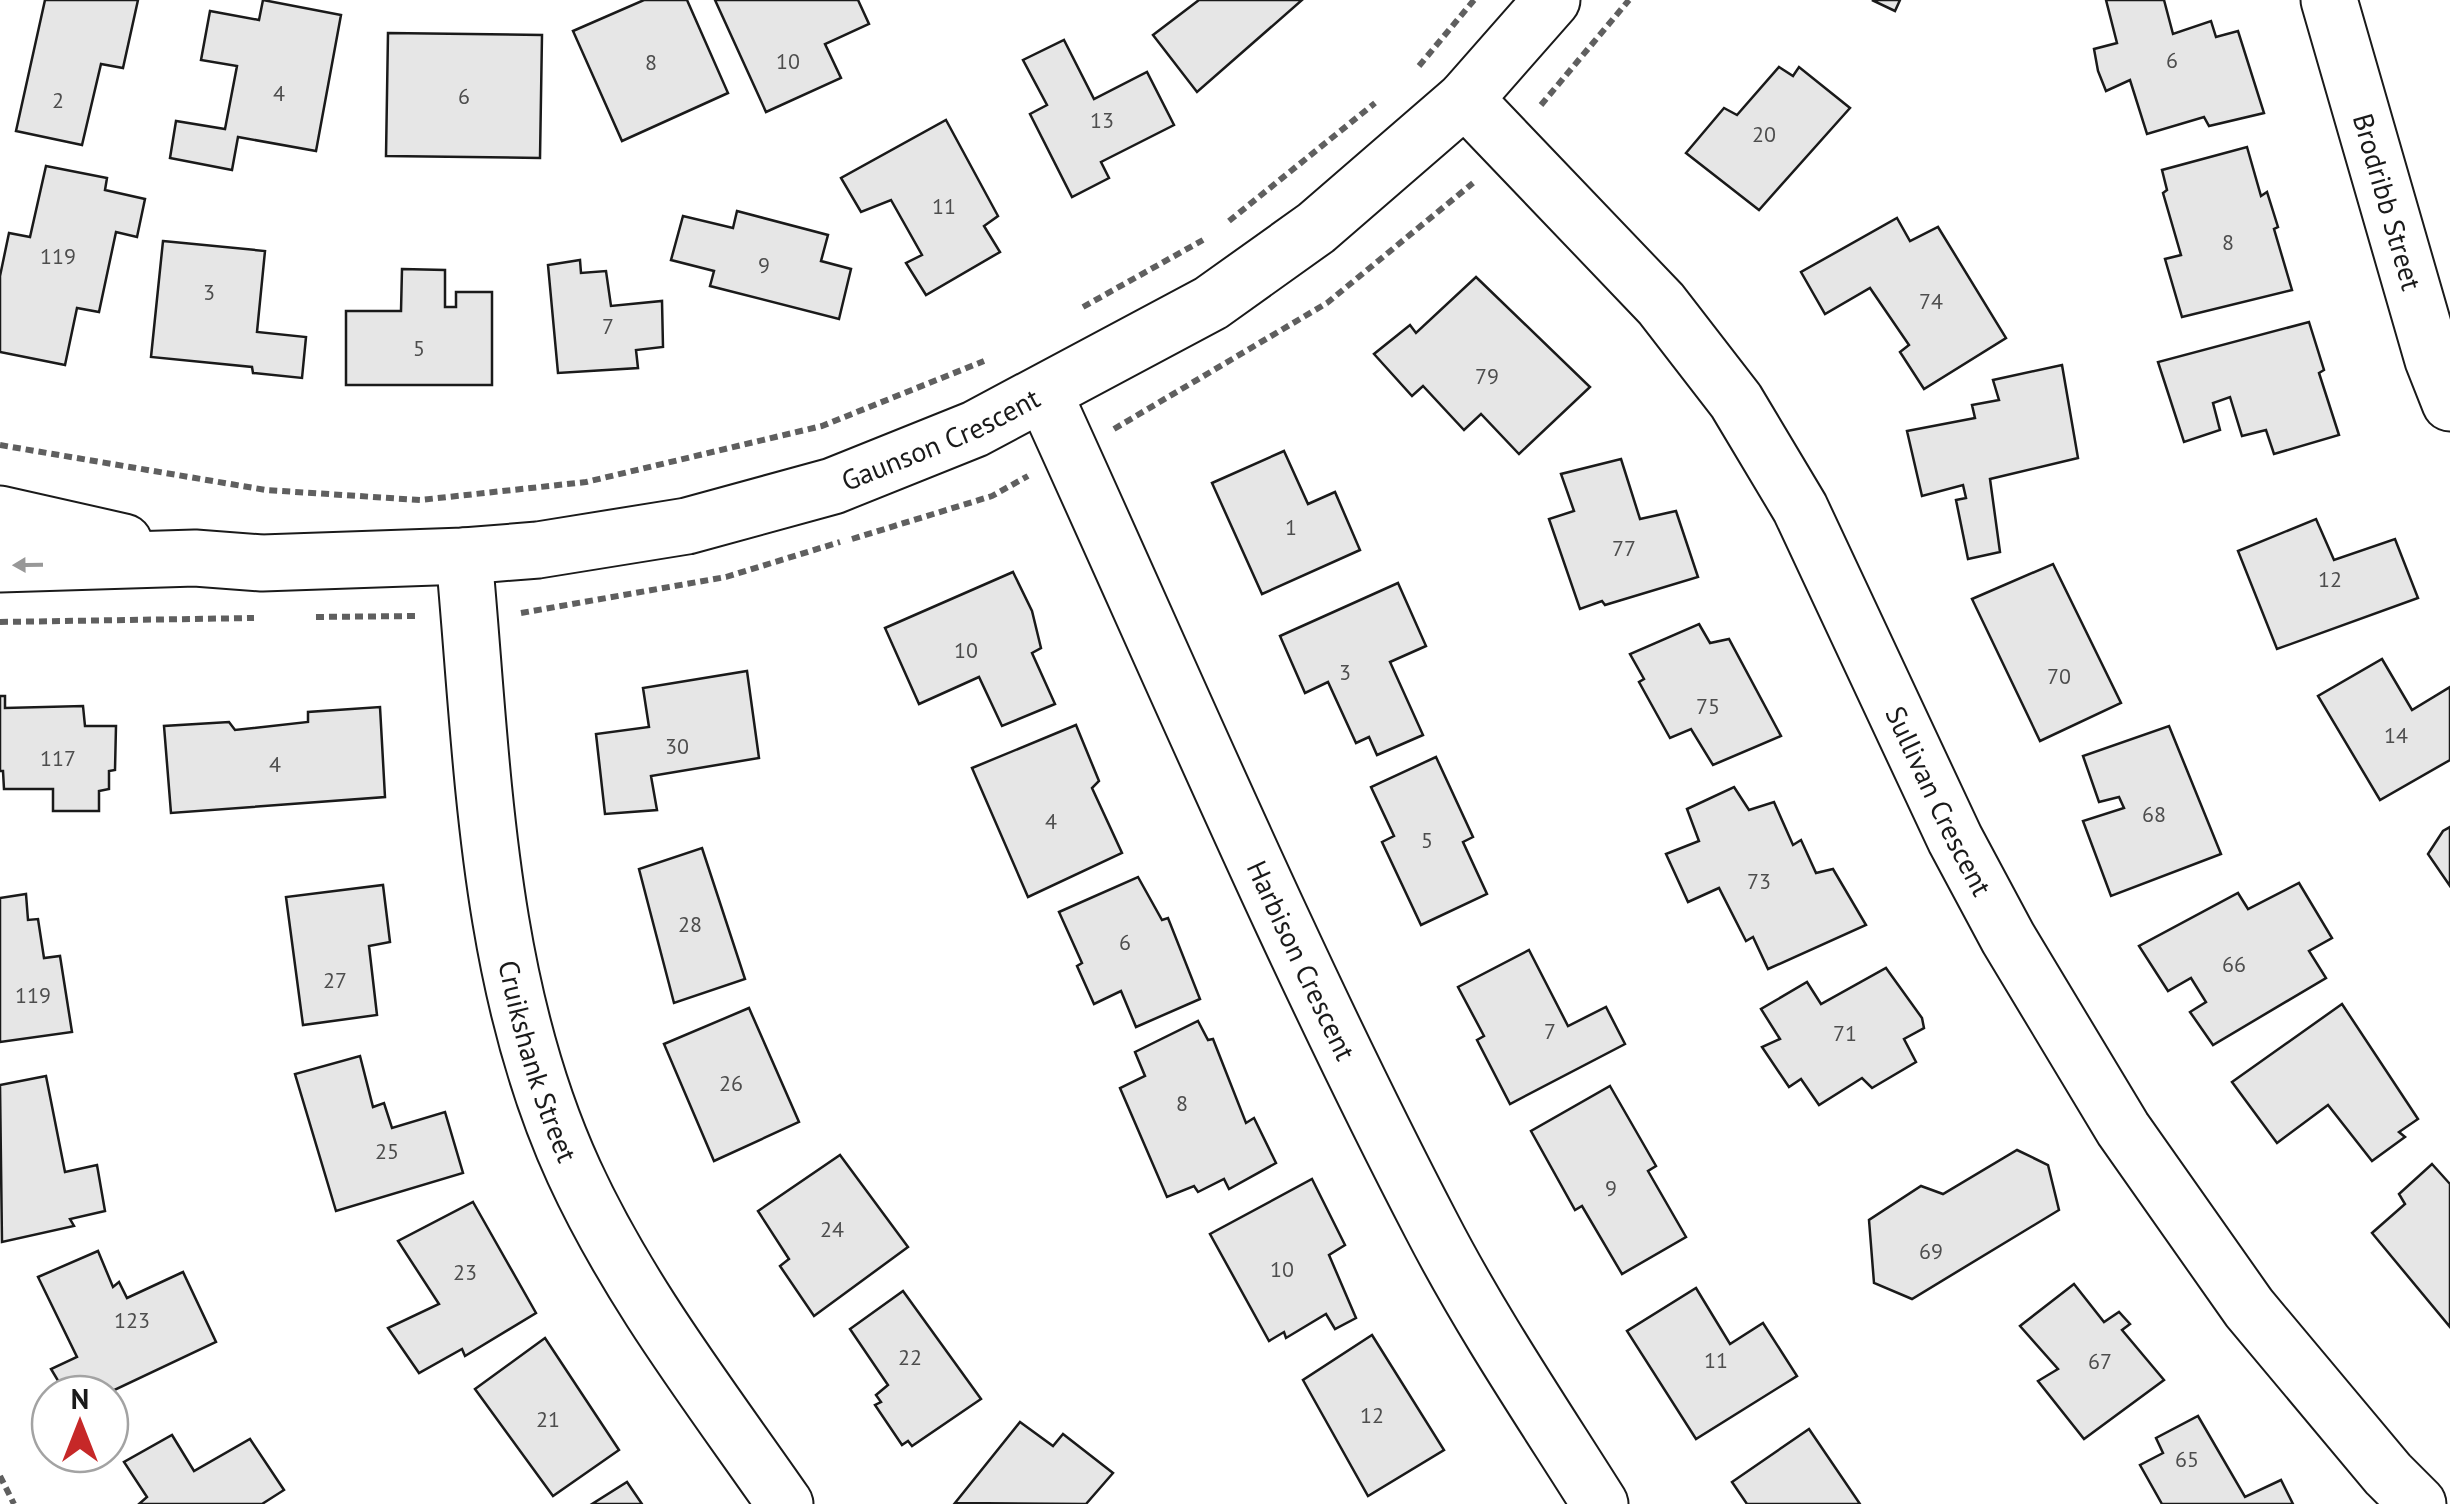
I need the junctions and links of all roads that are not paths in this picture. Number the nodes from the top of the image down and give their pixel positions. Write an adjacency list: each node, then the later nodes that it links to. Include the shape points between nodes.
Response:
1 (1552, 0): 3 (street, Gaunson Crescent)
2 (2329, 0): 5 (street, Brodribb Street)
3 (1465, 99): 4 (street, Gaunson Crescent, via 1316,228 1210,303); 12 (street, Sullivan Crescent, via 1661,304 1736,401 1800,508 1955,839 2113,1113 2250,1308)
4 (1044, 394): 7 (street, Gaunson Crescent, via 833,486 687,526); 11 (street, Harbison Crescent, via 1319,1001 1406,1176 1494,1337)
5 (2450, 403)
6 (0, 514): 8 (street, Gaunson Crescent)
7 (464, 556): 8 (street, Gaunson Crescent, via 262,563); 10 (street, Cruikshank Street, via 493,866 511,982 550,1111 574,1173 635,1288)
8 (195, 558): 9 (street, Gaunson Crescent, one-way to 9)
9 (0, 564)
10 (785, 1504)
11 (1600, 1504)
12 (2418, 1504)

